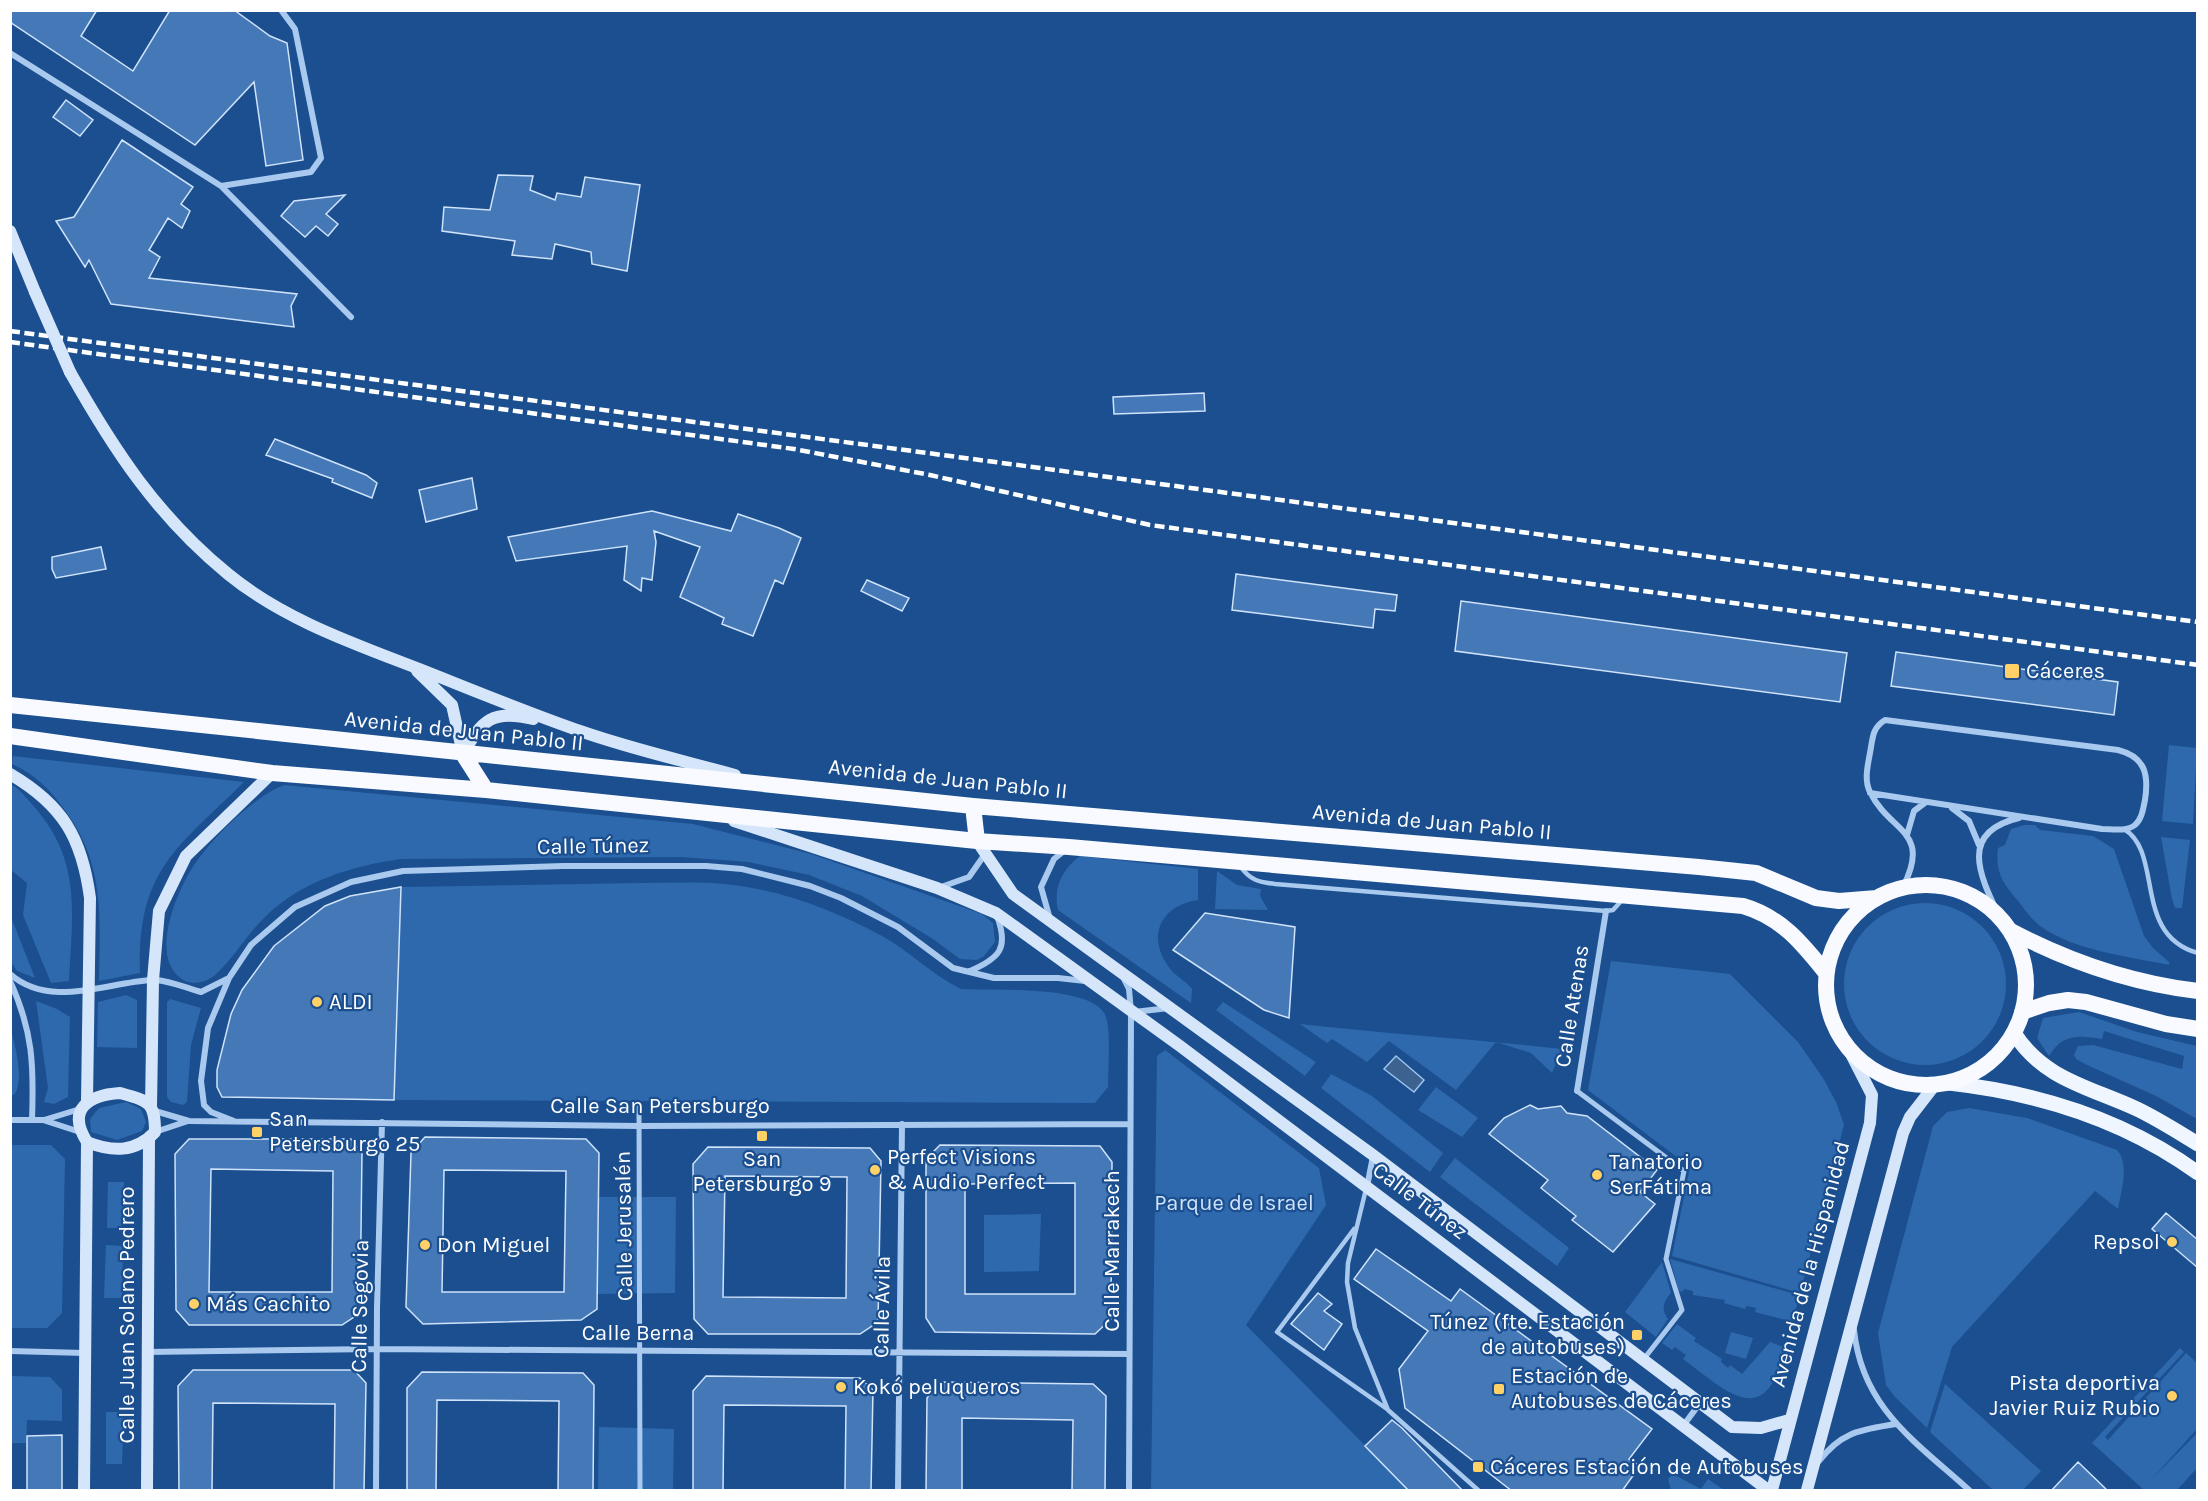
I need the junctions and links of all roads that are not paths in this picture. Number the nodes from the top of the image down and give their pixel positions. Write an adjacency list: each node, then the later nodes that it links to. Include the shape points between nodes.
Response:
1 (281, 10): 3 (street, via 295,29 321,158 311,172)
2 (10, 53): 3 (street)
3 (221, 186): 5 (street)
4 (10, 231): 6 (main road, bridge, via 70,372 145,492 227,573 264,599 360,647)
5 (351, 317)
6 (412, 666): 8 (main road); 10 (main road, via 452,705)
7 (10, 705): 10 (highway, Avenida de Juan Pablo II)
8 (584, 732): 10 (main road, via 504,714 486,720); 13 (main road)
9 (10, 736): 11 (highway)
10 (463, 754): 13 (highway, Avenida de Juan Pablo II); 14 (highway)
11 (272, 772): 14 (highway); 42 (main road, via 186,856 159,911)
12 (10, 774): 45 (main road, via 45,797 80,847 90,898)
13 (756, 781): 18 (highway, Avenida de Juan Pablo II)
14 (486, 790): 19 (highway)
15 (1870, 793): 16 (street); 21 (street, via 1866,780 1874,729 1890,718 2118,750 2138,758 2147,781 2141,817 2135,825); 22 (street)
16 (1926, 802): 17 (street); 22 (street, via 1914,811)
17 (1947, 805): 20 (street); 23 (street, via 1969,820)
18 (973, 806): 24 (highway); 30 (highway, Avenida de Juan Pablo II, via 1700,867 1756,873 1816,898)
19 (716, 815): 24 (highway); 28 (main road, Calle Túnez)
20 (2024, 817): 21 (street); 23 (street, via 1997,825)
21 (2124, 829): 36 (lane, via 2138,845 2155,911 2167,933 2181,948)
22 (1907, 835): 27 (street, via 1913,862)
23 (1979, 844): 33 (street, via 1979,868)
24 (981, 847): 25 (highway); 28 (street, via 969,877); 34 (main road, Calle Túnez, via 1012,894)
25 (1069, 847): 26 (highway); 34 (street, via 1054,859 1041,887)
26 (1236, 861): 29 (highway); 31 (lane, via 1257,882)
27 (1903, 887): 30 (highway); 33 (highway, via 1924,884 1962,891)
28 (937, 888): 32 (main road, Calle Túnez)
29 (1626, 896): 31 (lane, via 1613,910); 39 (highway, via 1743,906 1764,913 1786,927)
30 (1877, 898): 39 (highway, via 1851,918 1837,937)
31 (1606, 911): 54 (street, Calle Atenas)
32 (996, 913): 37 (street, via 1004,935 1000,951 987,964); 44 (main road, Calle Túnez)
33 (1999, 916): 35 (highway)
34 (1050, 919): 38 (main road, Calle Túnez)
35 (2011, 931): 46 (highway, via 2058,954 2127,978); 49 (highway, via 2026,976)
36 (2197, 951)
37 (969, 971): 41 (street, Calle Túnez, via 953,968 868,910 770,874 706,866 575,866 403,871 351,882 295,907 250,945); 44 (street, Calle Túnez, via 994,978)
38 (1120, 971): 47 (main road, Calle Túnez); 48 (street, via 1129,989)
39 (1826, 973): 52 (highway, via 1827,1007)
40 (10, 974): 45 (street, via 27,986 59,992)
41 (229, 978): 42 (street, via 201,992); 62 (street, Calle Túnez, via 208,1028 201,1081 204,1105)
42 (153, 980): 45 (street); 57 (main road)
43 (10, 981): 59 (street, via 22,1006 34,1060)
44 (1092, 981): 48 (main road, Calle Túnez)
45 (89, 991): 55 (main road)
46 (2198, 991)
47 (1173, 1008): 48 (street); 70 (main road, Calle Túnez)
48 (1131, 1012): 65 (street, Calle Marrakech); 72 (main road, Calle Túnez)
49 (2022, 1012): 50 (highway, via 2068,1000); 51 (highway)
50 (2198, 1029)
51 (2014, 1033): 53 (highway, via 1985,1067); 69 (main road, via 2035,1061 2053,1074 2138,1110)
52 (1850, 1052): 53 (highway, via 1899,1083); 85 (main road, Avenida de la Hispanidad, via 1872,1095 1870,1123)
53 (1942, 1085): 71 (main road, via 1997,1089 2072,1109 2136,1134); 74 (main road, via 1910,1117 1903,1133)
54 (1577, 1091): 82 (street, Calle Atenas, via 1684,1171 1666,1258 1682,1310)
55 (84, 1105): 57 (main road, via 104,1094 120,1093 136,1097); 60 (street); 68 (main road)
56 (639, 1105): 66 (street, Calle Jerusalén)
57 (153, 1109): 61 (street, Calle San Petersburgo); 67 (main road)
58 (10, 1120): 59 (street)
59 (32, 1120): 60 (street)
60 (44, 1120): 68 (street)
61 (189, 1121): 62 (street, Calle San Petersburgo); 67 (street, Calle San Petersburgo)
62 (234, 1121): 63 (street, Calle San Petersburgo)
63 (382, 1122): 66 (street, Calle San Petersburgo); 75 (street, Calle Segovia)
64 (902, 1124): 65 (street, Calle San Petersburgo); 66 (street, Calle San Petersburgo); 79 (street, Calle Ávila)
65 (1130, 1124): 81 (street, Calle Marrakech)
66 (639, 1126): 77 (street, Calle Jerusalén)
67 (152, 1136): 68 (main road, via 135,1147 118,1151); 78 (main road, Calle Juan Solano Pedrero)
68 (84, 1137): 80 (main road, Calle Juan Solano Pedrero)
69 (2198, 1144)
70 (1373, 1155): 72 (street); 82 (main road, Calle Túnez)
71 (2198, 1173)
72 (1367, 1187): 73 (lane, via 1361,1220); 87 (main road, Calle Túnez)
73 (1355, 1227): 84 (lane, via 1347,1282 1353,1316); 84 (lane, via 1277,1332)
74 (1853, 1318): 86 (street, via 1856,1350 1866,1379 1881,1408); 88 (main road)
75 (377, 1349): 77 (street, Calle Berna); 78 (street, Calle Berna); 91 (street, Calle Segovia)
76 (10, 1351): 80 (street)
77 (642, 1351): 79 (street, Calle Berna); 92 (street, Calle Jerusalén)
78 (146, 1352): 90 (main road, Calle Juan Solano Pedrero)
79 (900, 1352): 81 (street, Calle Berna); 93 (street, Calle Ávila)
80 (85, 1353): 89 (main road, Calle Juan Solano Pedrero)
81 (1130, 1354): 94 (street, Calle Marrakech)
82 (1643, 1360): 83 (main road, Calle Túnez)
83 (1700, 1403): 85 (main road, Calle Túnez, via 1732,1427 1761,1428); 87 (street)
84 (1388, 1410): 95 (lane)
85 (1789, 1420): 97 (main road, Avenida de la Hispanidad)
86 (1896, 1424): 88 (street, via 1850,1433 1831,1446); 99 (street)
87 (1683, 1426): 96 (main road, Calle Túnez)
88 (1812, 1468): 98 (main road)
89 (84, 1491)
90 (147, 1491)
91 (376, 1491)
92 (640, 1491)
93 (898, 1491)
94 (1129, 1491)
95 (1478, 1491)
96 (1768, 1491)
97 (1772, 1491)
98 (1807, 1491)
99 (1969, 1491)

